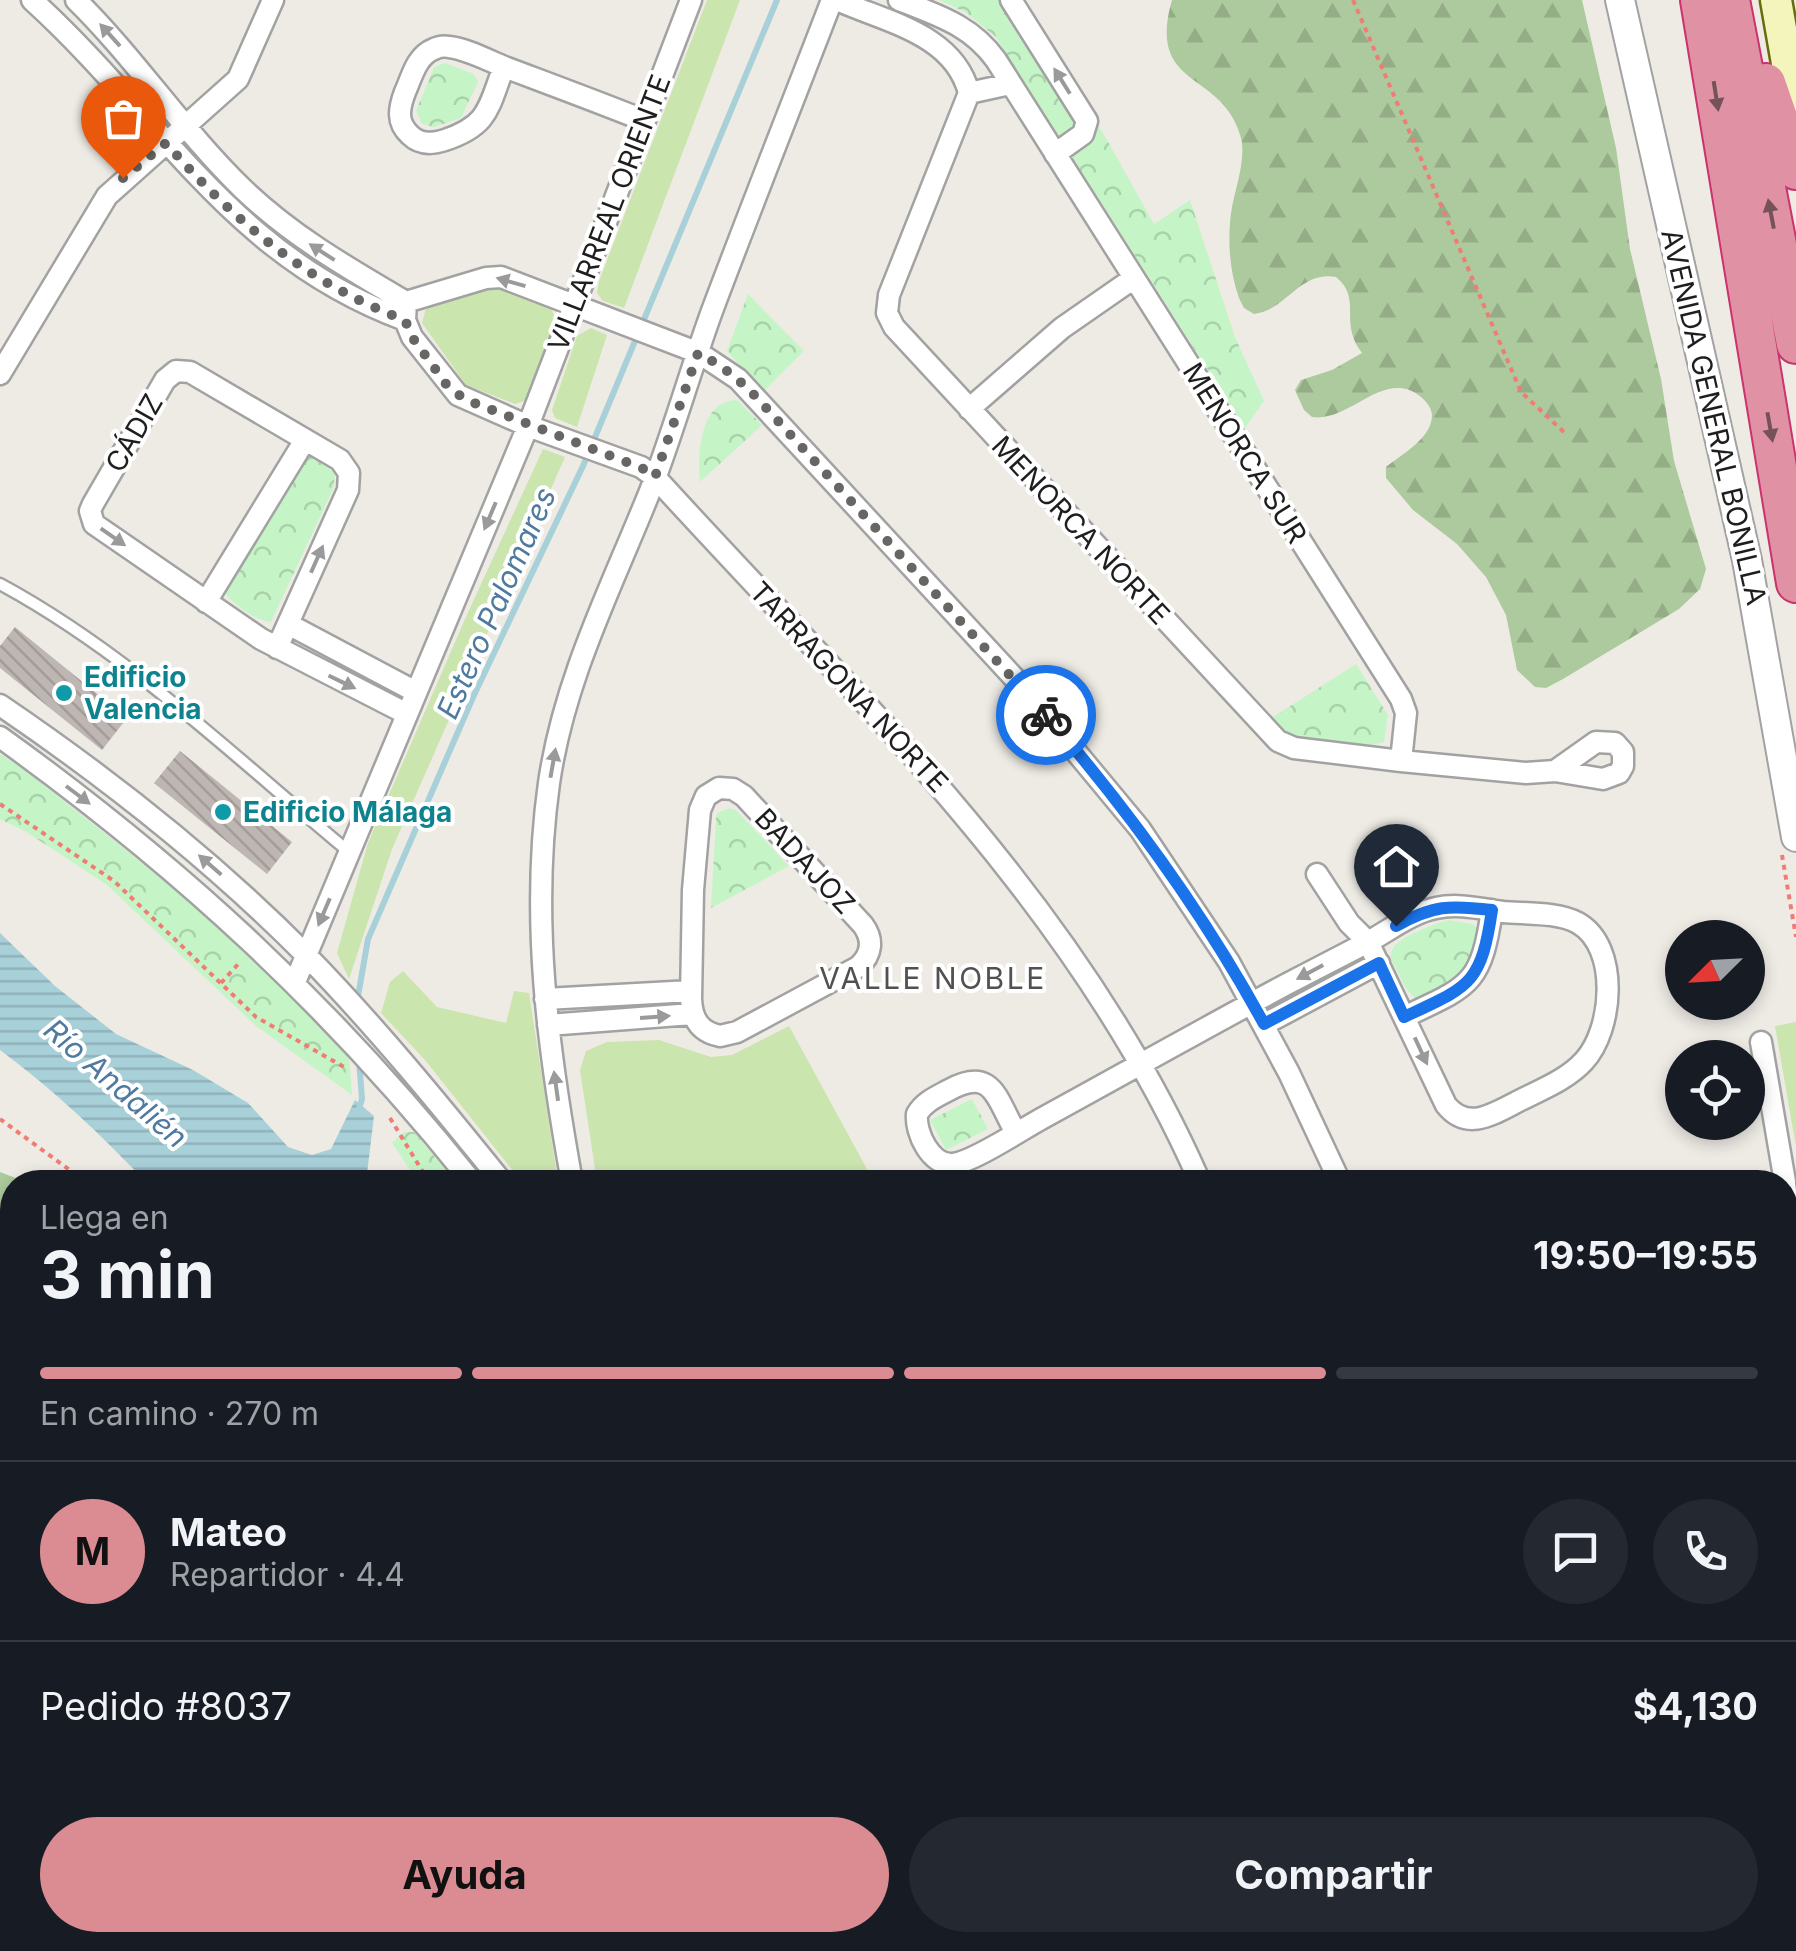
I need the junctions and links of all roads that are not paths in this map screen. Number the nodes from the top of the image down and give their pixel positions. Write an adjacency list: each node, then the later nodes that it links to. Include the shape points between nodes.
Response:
1 (32, 0): 21 (street)
2 (76, 0): 20 (street, one-way to 2)
3 (273, 0): 20 (street, via 238,79)
4 (691, 0): 19 (street, VILLARREAL ORIENTE)
5 (834, 0): 14 (street); 28 (street)
6 (898, 0): 13 (street, MENORCA SUR)
7 (1011, 0): 22 (street, one-way to 7, via 1083,134 1086,121)
8 (1620, 0): 45 (street, AVENIDA GENERAL BONILLA, via 1748,560)
9 (1700, 0): 34 (highway, one-way to 34)
10 (1730, 0): 27 (highway, one-way to 10)
11 (1741, 0): 23 (highway)
12 (1776, 0): 18 (main road)
13 (946, 8): 14 (street); 16 (street, MENORCA SUR, via 977,36)
14 (934, 41): 17 (street, via 958,64)
15 (504, 67): 15 (street, via 450,47 432,49 415,68 400,107 402,124 426,143 472,130 486,114); 19 (street)
16 (1010, 84): 17 (street); 22 (street, MENORCA SUR)
17 (969, 93): 30 (street, MENORCA NORTE, via 886,307 894,327)
18 (1796, 115)
19 (644, 120): 25 (street, VILLARREAL ORIENTE)
20 (187, 126): 21 (street); 26 (street, one-way to 20, via 297,236)
21 (166, 143): 26 (street, via 219,200 291,260 328,286); 29 (street, via 107,196)
22 (1055, 154): 24 (street, MENORCA SUR)
23 (1796, 170)
24 (1134, 278): 30 (street, via 1062,328); 43 (street, MENORCA SUR, via 1402,698)
25 (576, 304): 26 (street, one-way to 26, via 494,277); 28 (street); 31 (street, VILLARREAL ORIENTE)
26 (405, 311): 31 (street, TARRAGONA NORTE, via 412,337 458,394)
27 (1796, 344)
28 (698, 353): 33 (street); 55 (street, via 757,398 1062,733 1173,875)
29 (0, 374)
30 (969, 408): 43 (street, MENORCA NORTE, via 1270,735 1294,748)
31 (528, 426): 33 (street, TARRAGONA NORTE); 39 (street, VILLARREAL ORIENTE, one-way to 39)
32 (306, 440): 36 (street); 36 (street, CÁDIZ, one-way to 36, via 190,372 176,371 165,380 90,518); 37 (street, CÁDIZ, one-way to 32, via 350,484 346,465)
33 (655, 477): 54 (street, one-way to 33, via 541,876 557,740 581,654); 60 (street, TARRAGONA NORTE, via 987,840 1054,928)
34 (1796, 583)
35 (0, 584): 46 (lane, via 104,650)
36 (206, 602): 38 (street, CÁDIZ)
37 (288, 624): 38 (street, CÁDIZ); 39 (street)
38 (278, 648): 41 (street, CÁDIZ, one-way to 41)
39 (416, 692): 41 (street, VILLARREAL ORIENTE)
40 (0, 705): 50 (street, one-way to 40, via 147,812)
41 (407, 714): 46 (street, VILLARREAL ORIENTE)
42 (0, 737): 52 (street, one-way to 52, via 179,876)
43 (1401, 761): 44 (street, MENORCA NORTE)
44 (1555, 771)
45 (1796, 837)
46 (349, 852): 50 (street, VILLARREAL ORIENTE, one-way to 50)
47 (1317, 874): 49 (street)
48 (1492, 910): 49 (street, via 1433,908); 57 (street, via 1485,953 1472,979); 57 (street, one-way to 48, via 1446,1104 1463,1118 1490,1116 1587,1058 1601,1030 1606,992 1596,942 1566,919)
49 (1368, 942): 51 (street); 55 (street, one-way to 55)
50 (306, 956): 52 (street, VILLARREAL ORIENTE); 64 (street)
51 (1379, 963): 57 (street); 58 (street)
52 (295, 982): 63 (street)
53 (692, 990): 54 (street); 56 (street, BADAJOZ); 56 (street, BADAJOZ, via 700,810 712,791 732,788 863,925 870,947 858,967 729,1035 704,1031)
54 (545, 998): 59 (street)
55 (1252, 1003): 58 (street); 60 (street)
56 (692, 1014): 59 (street, one-way to 56)
57 (1404, 1017)
58 (1264, 1024): 67 (street)
59 (548, 1025): 65 (street, one-way to 59)
60 (1142, 1064): 62 (street); 66 (street, TARRAGONA NORTE)
61 (1765, 1066): 68 (street)
62 (1016, 1133): 62 (street, via 988,1086 977,1080 966,1080 917,1114 931,1154 946,1164)
63 (462, 1170)
64 (492, 1170)
65 (570, 1170)
66 (1194, 1170)
67 (1335, 1170)
68 (1783, 1170)

